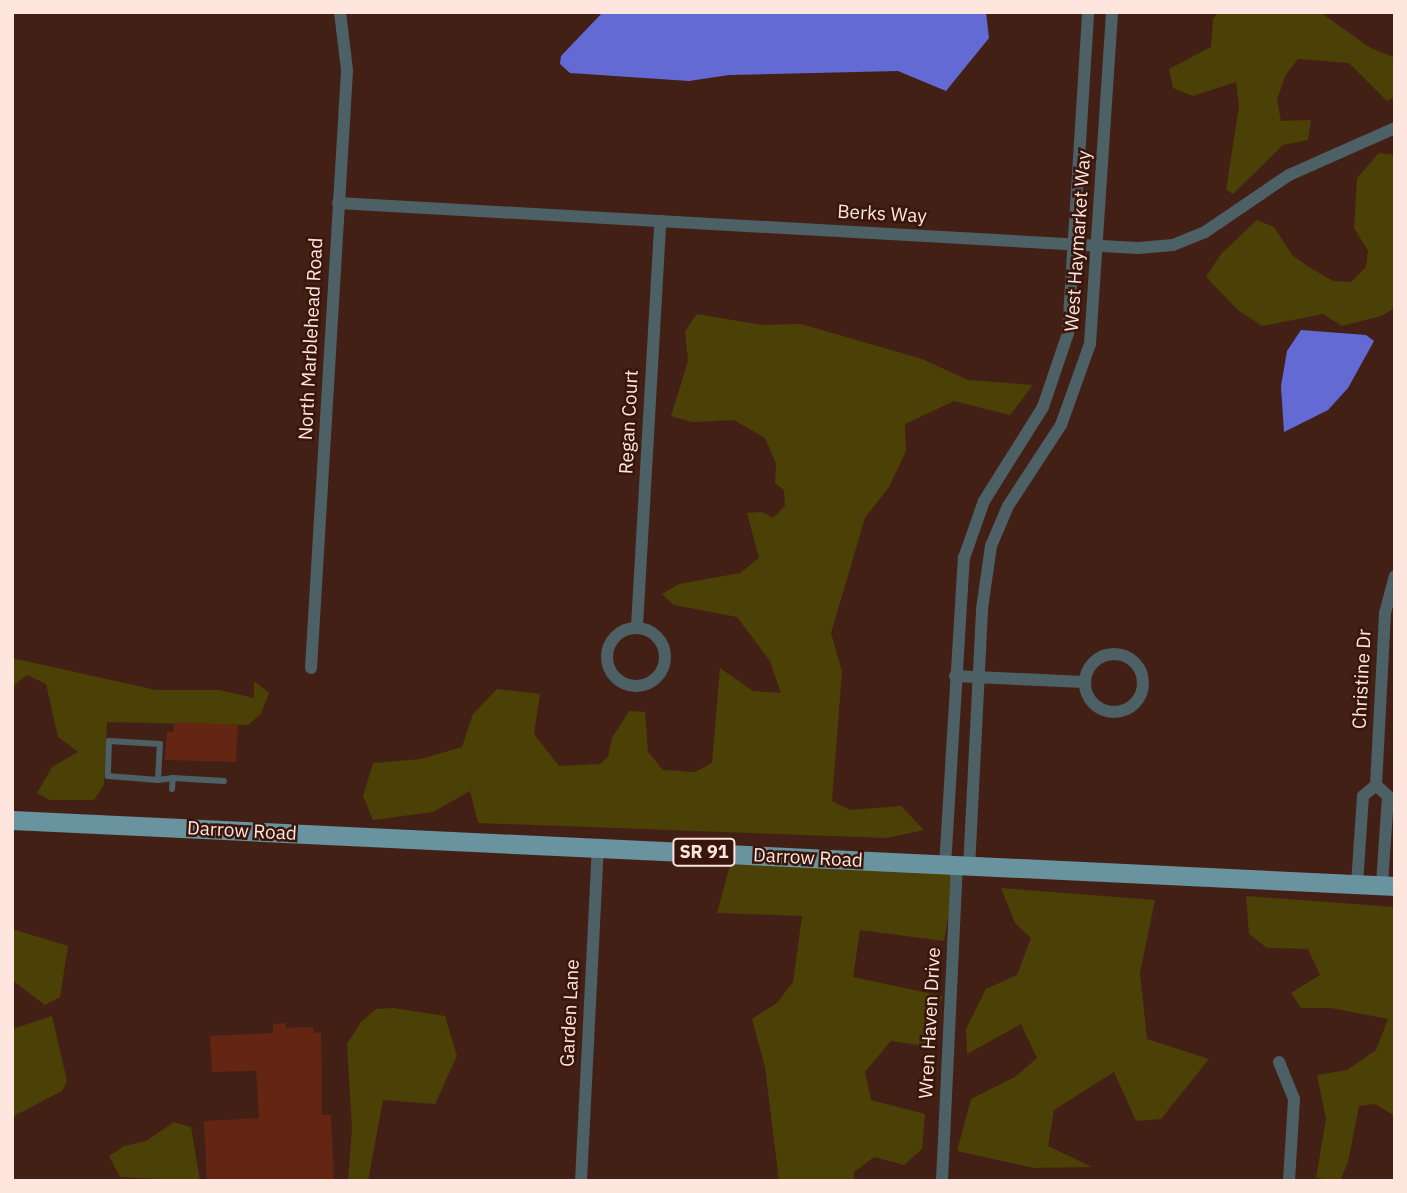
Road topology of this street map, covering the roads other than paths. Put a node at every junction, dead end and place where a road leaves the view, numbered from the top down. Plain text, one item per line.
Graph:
1 (340, 12) edge
2 (1088, 12) edge
3 (1112, 12) edge
4 (1395, 128) edge
5 (338, 203) junction
6 (660, 221) junction
7 (1074, 244) junction
8 (1099, 245) junction
9 (1395, 576) edge
10 (637, 626) junction
11 (311, 667) dead end
12 (956, 676) junction
13 (978, 676) junction
14 (1084, 682) junction
15 (173, 778) junction
16 (158, 780) junction
17 (224, 781) dead end
18 (1376, 785) junction
19 (172, 789) dead end
20 (12, 820) edge
21 (598, 847) junction
22 (957, 867) junction
23 (1357, 884) junction
24 (1388, 886) edge
25 (1279, 1062) dead end
26 (582, 1181) edge
27 (942, 1181) edge
28 (1289, 1181) edge

1 - 5 street, North Marblehead Road
2 - 7 street, West Haymarket Way
3 - 8 street, West Haymarket Way
4 - 8 street, Berks Way
5 - 6 street, Berks Way
5 - 11 street, North Marblehead Road
6 - 7 street, Berks Way
6 - 10 street, Regan Court
7 - 8 street, Berks Way
7 - 12 street, West Haymarket Way
8 - 13 street, West Haymarket Way
9 - 18 street, Christine Dr
10 - 10 street
12 - 13 street
12 - 22 street, West Haymarket Way
13 - 14 street
13 - 22 street, West Haymarket Way
14 - 14 street
15 - 16 lane
15 - 17 lane
15 - 19 lane
16 - 16 lane
18 - 23 street, Christine Dr
18 - 24 street, Christine Dr
20 - 21 main road, Darrow Road / SR 91
21 - 22 main road, Darrow Road / SR 91
21 - 26 street, Garden Lane
22 - 23 main road, Darrow Road / SR 91
22 - 27 street, Wren Haven Drive
23 - 24 main road, Darrow Road / SR 91
25 - 28 street

